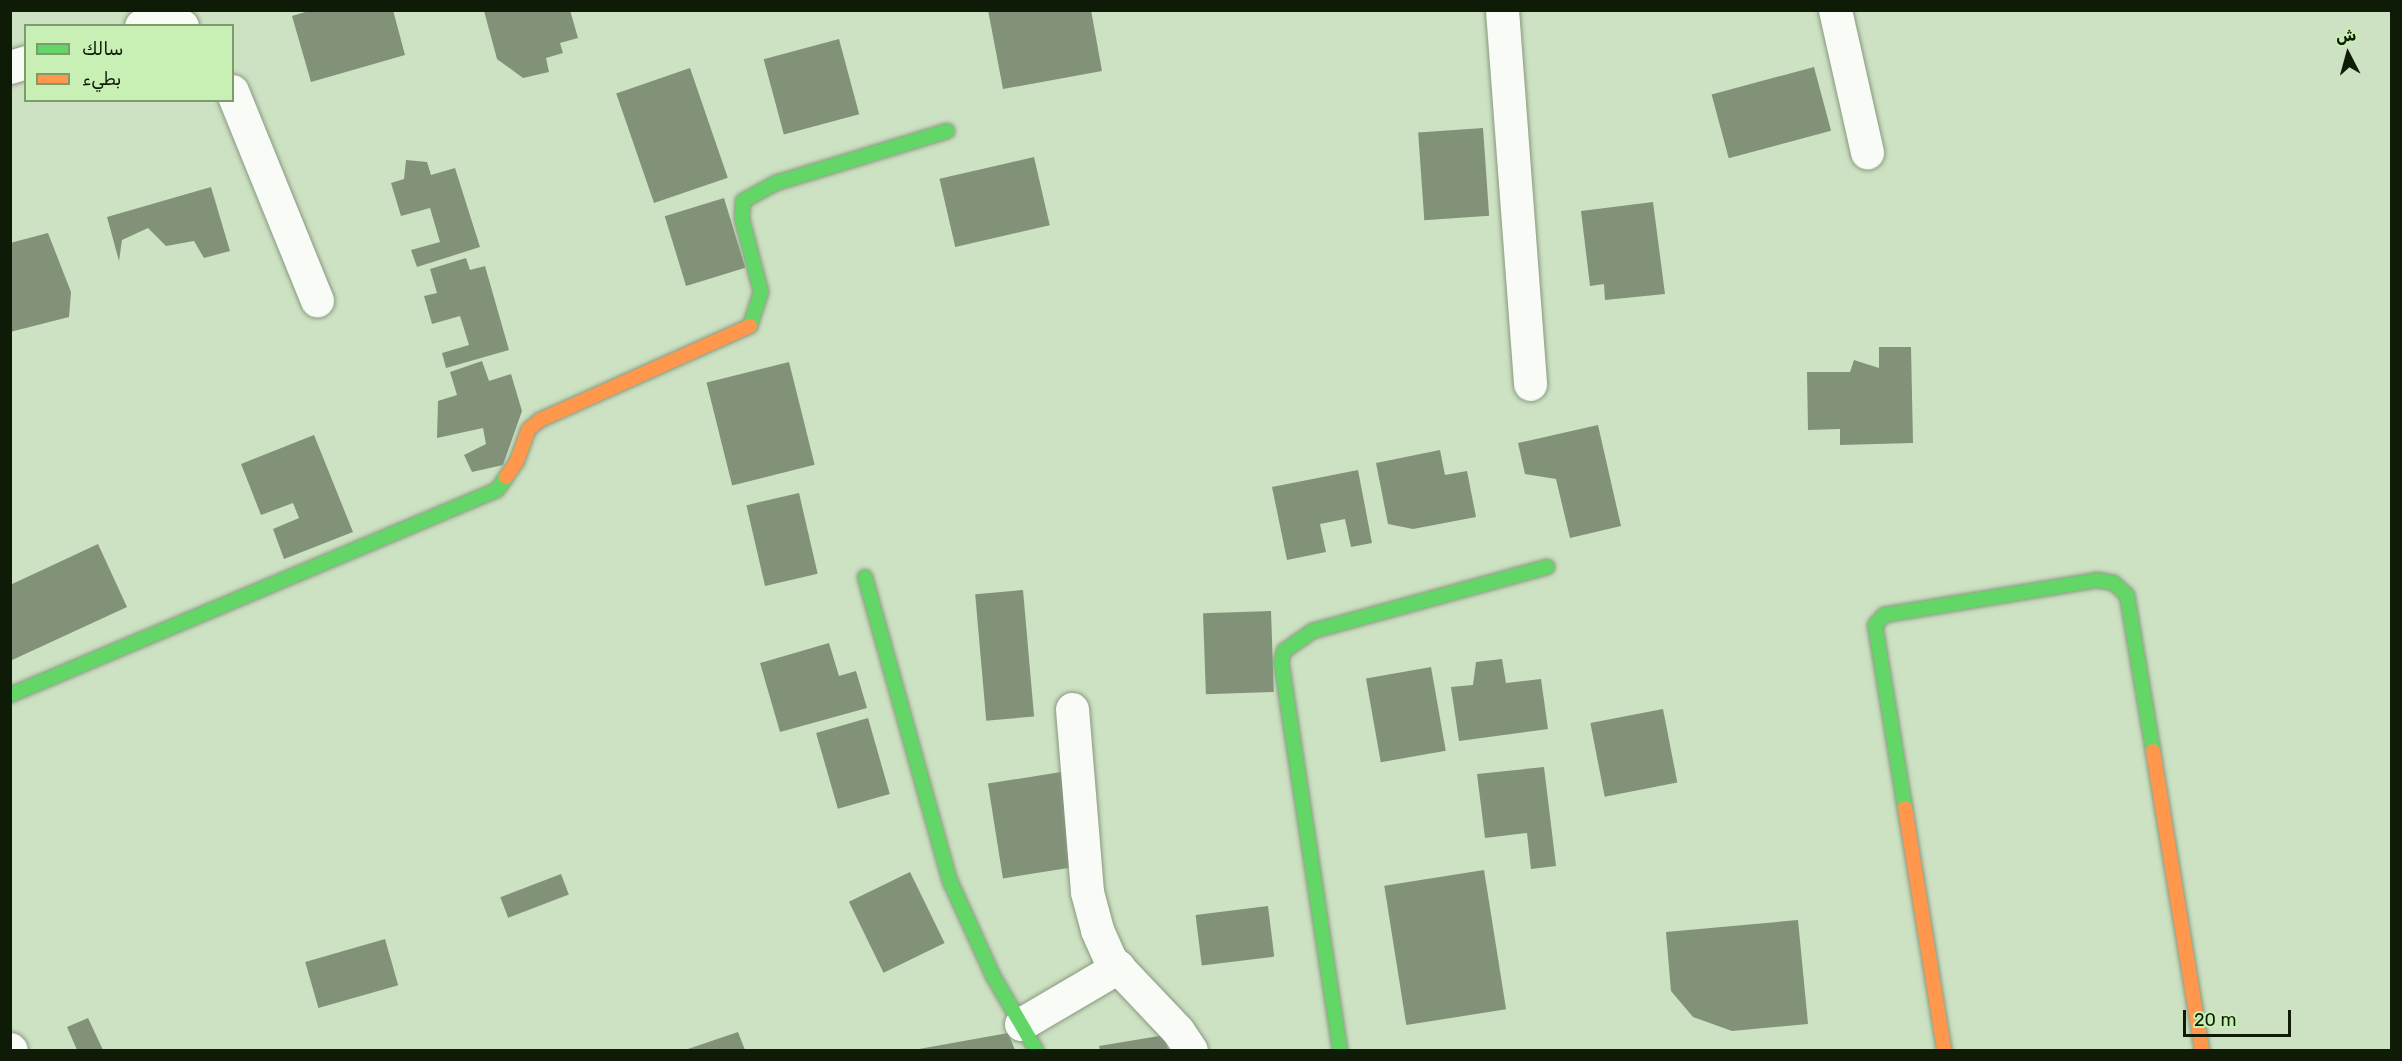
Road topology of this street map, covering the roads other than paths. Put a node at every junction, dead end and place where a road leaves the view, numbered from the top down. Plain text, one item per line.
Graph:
1 (1502, 10) edge
2 (1835, 10) edge
3 (234, 96) edge
4 (947, 131) dead end
5 (1867, 152) dead end
6 (317, 300) dead end
7 (1530, 384) dead end
8 (1547, 567) dead end
9 (865, 577) dead end
10 (10, 694) edge
11 (1072, 709) dead end
12 (1118, 968) junction
13 (1028, 1037) edge
14 (1191, 1050) edge
15 (1340, 1050) edge
16 (1944, 1050) edge
17 (2202, 1050) edge

1 - 7 street
2 - 5 street
3 - 6 street
4 - 10 street
8 - 15 street
9 - 13 street
11 - 12 street
12 - 13 street
12 - 14 street
16 - 17 street

